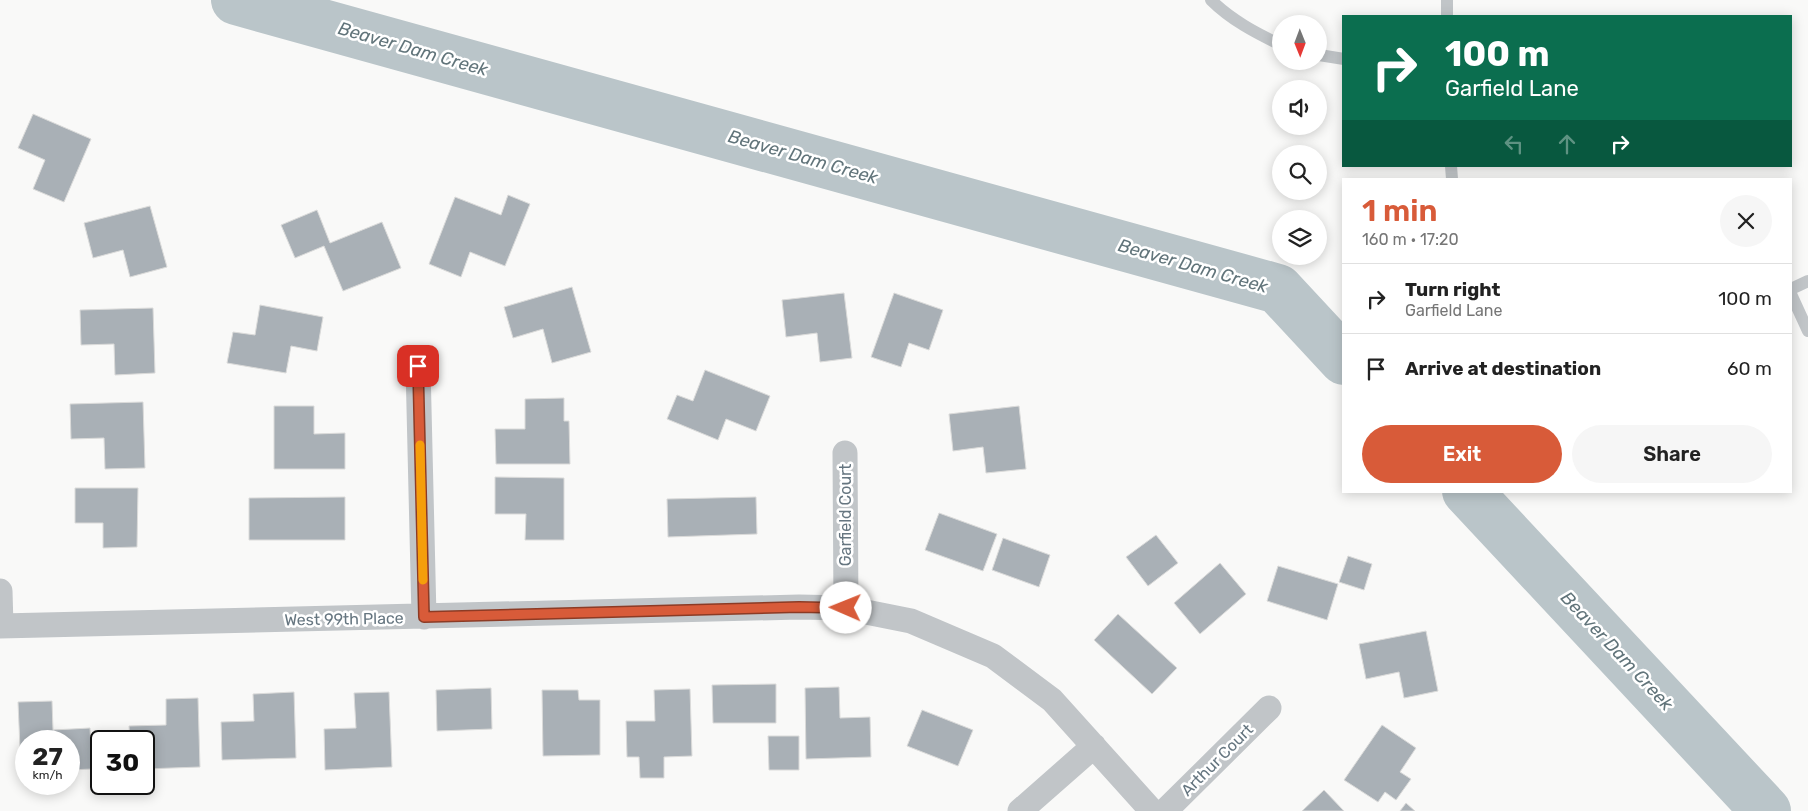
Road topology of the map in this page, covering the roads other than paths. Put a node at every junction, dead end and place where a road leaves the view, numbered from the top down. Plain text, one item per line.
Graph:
1 (1211, 0) edge
2 (1447, 0) edge
3 (1448, 15) edge
4 (1272, 41) edge
5 (1328, 56) edge
6 (1342, 59) edge
7 (1808, 281) edge
8 (1792, 288) edge
9 (1792, 296) edge
10 (1808, 331) edge
11 (418, 366) dead end
12 (845, 453) dead end
13 (0, 591) edge
14 (846, 608) junction
15 (424, 617) junction
16 (0, 626) edge
17 (1269, 708) dead end
18 (1094, 746) junction
19 (1020, 811) edge
20 (1152, 811) edge
21 (1165, 811) edge

1 - 4 lane
2 - 3 lane
5 - 6 lane
7 - 8 lane
9 - 10 lane
11 - 15 street
12 - 14 street, Garfield Court
13 - 16 street
14 - 15 street, West 99th Place
14 - 18 street, West 99th Place
15 - 16 street, West 99th Place
17 - 21 street, Arthur Court
18 - 19 street
18 - 20 street, West 99th Place

